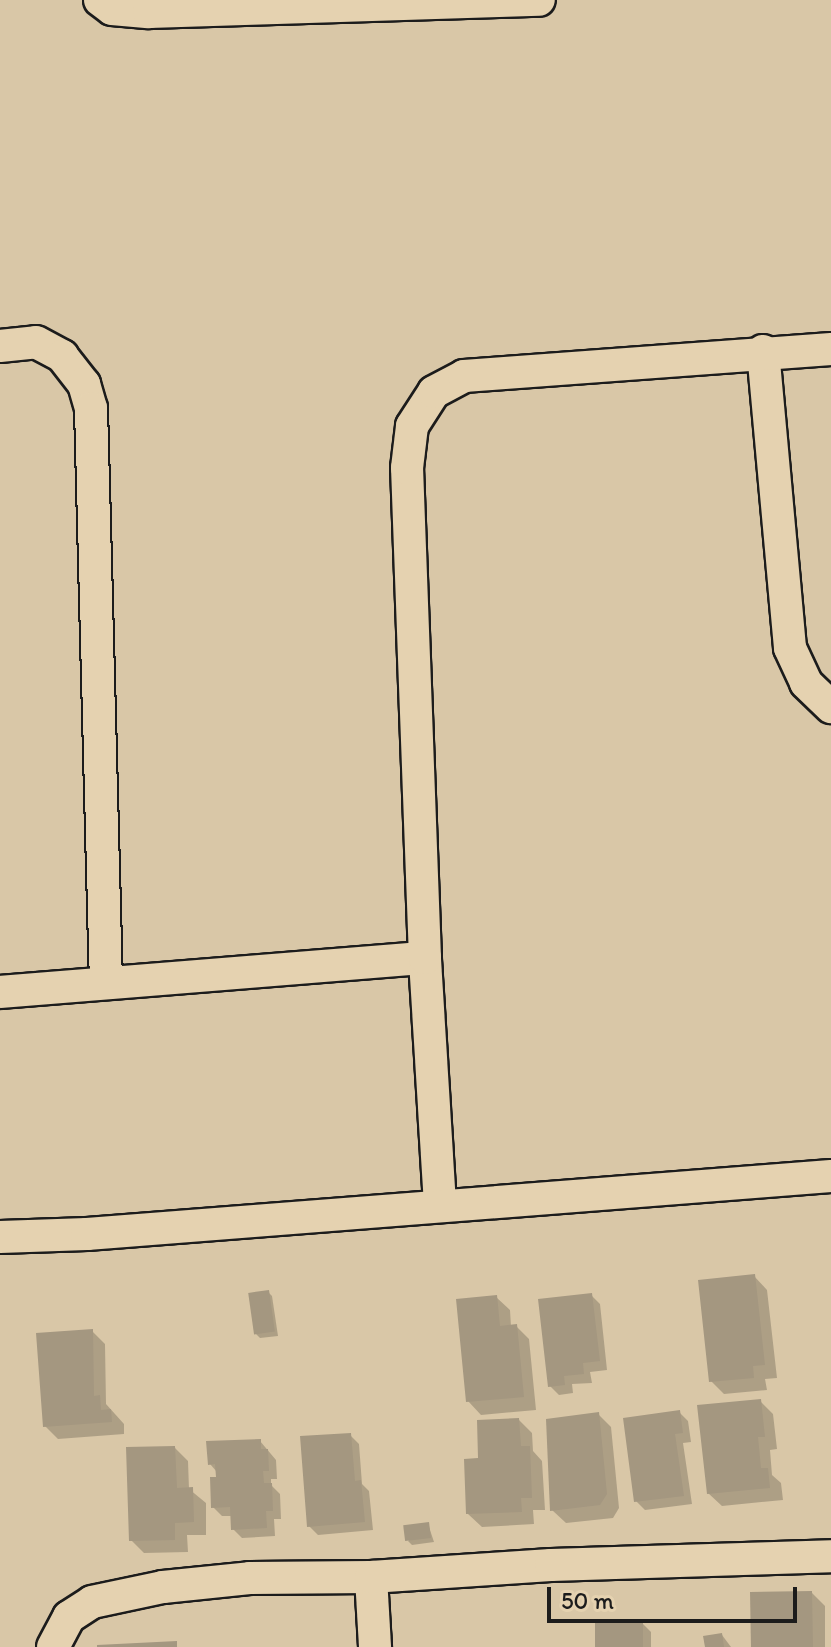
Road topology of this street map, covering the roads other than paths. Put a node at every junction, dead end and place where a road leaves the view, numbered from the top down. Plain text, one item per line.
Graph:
1 (100, 0) edge
2 (539, 0) edge
3 (440, 1) edge
4 (0, 346) edge
5 (831, 349) edge
6 (763, 351) junction
7 (831, 707) edge
8 (425, 958) junction
9 (106, 983) junction
10 (0, 992) edge
11 (831, 1176) edge
12 (440, 1205) junction
13 (0, 1237) edge
14 (831, 1556) edge
15 (371, 1577) junction
16 (53, 1647) edge
17 (375, 1647) edge

1 - 3 street
2 - 3 street
4 - 9 street
5 - 6 street
6 - 7 street
6 - 8 street
8 - 9 street
8 - 12 street
9 - 10 street
11 - 12 street
12 - 13 street
14 - 15 street
15 - 16 street
15 - 17 street

